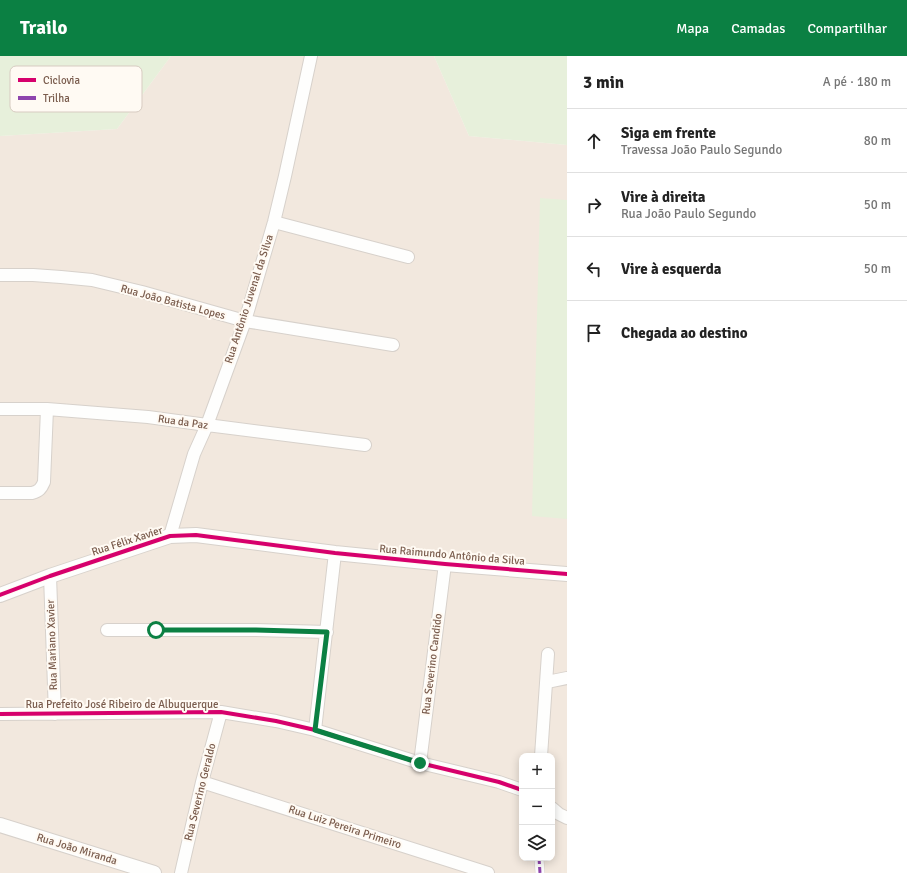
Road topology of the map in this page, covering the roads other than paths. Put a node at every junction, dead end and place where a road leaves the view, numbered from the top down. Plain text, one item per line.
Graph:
1 (311, 56) edge
2 (274, 222) junction
3 (408, 257) dead end
4 (0, 275) edge
5 (245, 321) junction
6 (392, 345) dead end
7 (47, 409) junction
8 (0, 410) edge
9 (207, 425) junction
10 (365, 445) dead end
11 (0, 493) edge
12 (170, 536) junction
13 (336, 553) junction
14 (445, 564) junction
15 (567, 574) edge
16 (50, 576) junction
17 (0, 595) edge
18 (107, 630) dead end
19 (327, 632) junction
20 (548, 654) dead end
21 (567, 678) edge
22 (547, 682) junction
23 (221, 712) junction
24 (0, 714) edge
25 (55, 714) junction
26 (315, 730) junction
27 (541, 753) edge
28 (420, 763) junction
29 (202, 782) junction
30 (519, 789) edge
31 (555, 810) edge
32 (567, 818) edge
33 (0, 825) edge
34 (539, 861) edge
35 (154, 873) edge
36 (181, 873) edge
37 (488, 873) edge
38 (540, 873) edge

1 - 2 street, Rua Antônio Juvenal da Silva
2 - 3 street
2 - 5 street, Rua Antônio Juvenal da Silva
4 - 5 street, Rua João Batista Lopes
5 - 6 street, Rua João Batista Lopes
5 - 9 street, Rua Antônio Juvenal da Silva
7 - 8 street, Rua da Paz
7 - 9 street, Rua da Paz
7 - 11 street
9 - 10 street, Rua da Paz
9 - 12 street, Rua Antônio Juvenal da Silva
12 - 13 street, Rua Félix Xavier
12 - 16 street, Rua Félix Xavier
13 - 14 street, Rua Raimundo Antônio da Silva
13 - 19 street
14 - 15 street, Rua Raimundo Antônio da Silva
14 - 28 street, Rua Severino Candido
16 - 17 street, Rua Félix Xavier
16 - 25 street, Rua Mariano Xavier
18 - 19 street
19 - 26 street
20 - 22 street
21 - 22 street
22 - 27 street
23 - 25 street, Rua Prefeito José Ribeiro de Albuquerque
23 - 26 street, Rua Prefeito José Ribeiro de Albuquerque
23 - 29 street, Rua Severino Geraldo
24 - 25 street, Rua Prefeito José Ribeiro de Albuquerque
26 - 28 street, Rua Prefeito José Ribeiro de Albuquerque
28 - 30 street, Rua Prefeito José Ribeiro de Albuquerque
29 - 36 street, Rua Severino Geraldo
29 - 37 street, Rua Luiz Pereira Primeiro
31 - 32 street
33 - 35 street, Rua João Miranda
34 - 38 street

